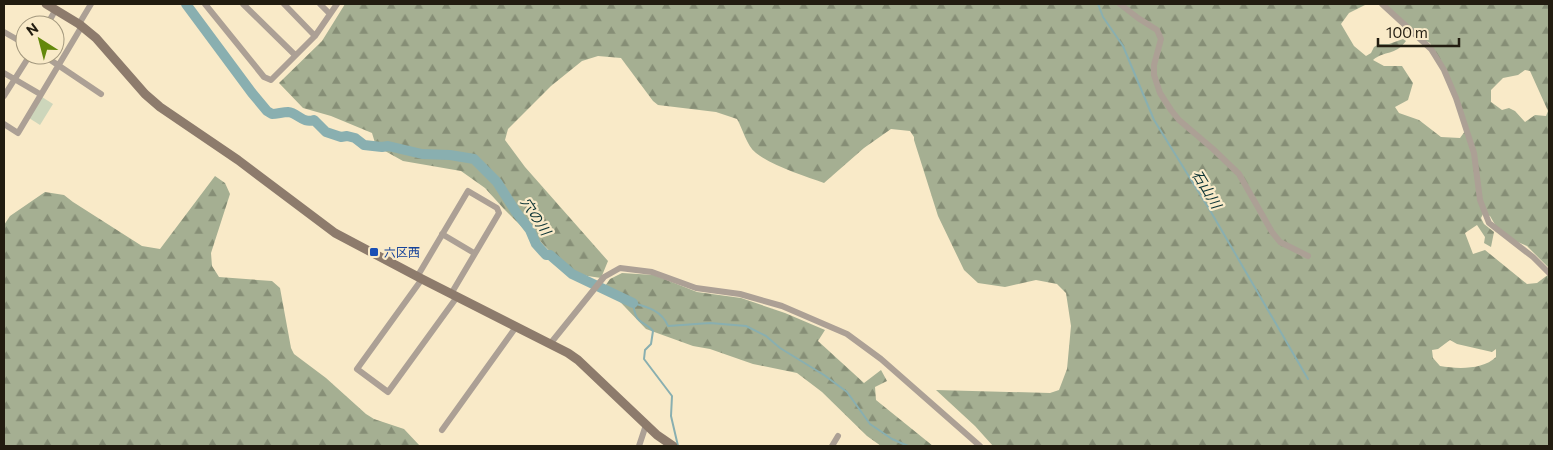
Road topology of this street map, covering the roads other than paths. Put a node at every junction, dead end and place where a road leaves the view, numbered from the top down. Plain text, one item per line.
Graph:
1 (46, 4) edge
2 (91, 4) edge
3 (205, 4) edge
4 (243, 4) edge
5 (284, 4) edge
6 (320, 4) edge
7 (337, 4) edge
8 (1120, 4) edge
9 (1382, 4) edge
10 (56, 9) junction
11 (330, 14) junction
12 (53, 15) edge
13 (81, 25) junction
14 (4, 32) edge
15 (315, 36) junction
16 (15, 38) edge
17 (65, 54) edge
18 (295, 55) junction
19 (23, 65) edge
20 (59, 65) joint
21 (4, 73) edge
22 (14, 79) junction
23 (40, 94) junction
24 (101, 94) dead end
25 (4, 96) edge
26 (4, 124) edge
27 (442, 234) junction
28 (474, 253) junction
29 (1308, 256) dead end
30 (1549, 273) edge
31 (420, 278) junction
32 (454, 296) junction
33 (516, 327) junction
34 (550, 344) junction
35 (646, 425) junction
36 (442, 430) dead end
37 (838, 436) dead end
38 (639, 446) edge
39 (673, 446) edge
40 (832, 446) edge
41 (980, 446) edge

1 - 10 street
2 - 13 street
3 - 18 street
4 - 18 street
5 - 15 street
6 - 11 street
7 - 11 street
8 - 29 street
9 - 30 street
10 - 12 street
10 - 13 street
11 - 15 street
13 - 17 street
13 - 31 street
14 - 16 street
15 - 18 street
19 - 22 street
20 - 23 street
20 - 24 street
21 - 22 street
22 - 23 street
22 - 25 street
23 - 26 street
27 - 28 street
27 - 28 street
27 - 31 street
28 - 32 street
31 - 32 street
31 - 32 street
32 - 33 street
33 - 34 street
33 - 36 street
34 - 35 street
34 - 41 street
35 - 38 street
35 - 39 street
37 - 40 street

